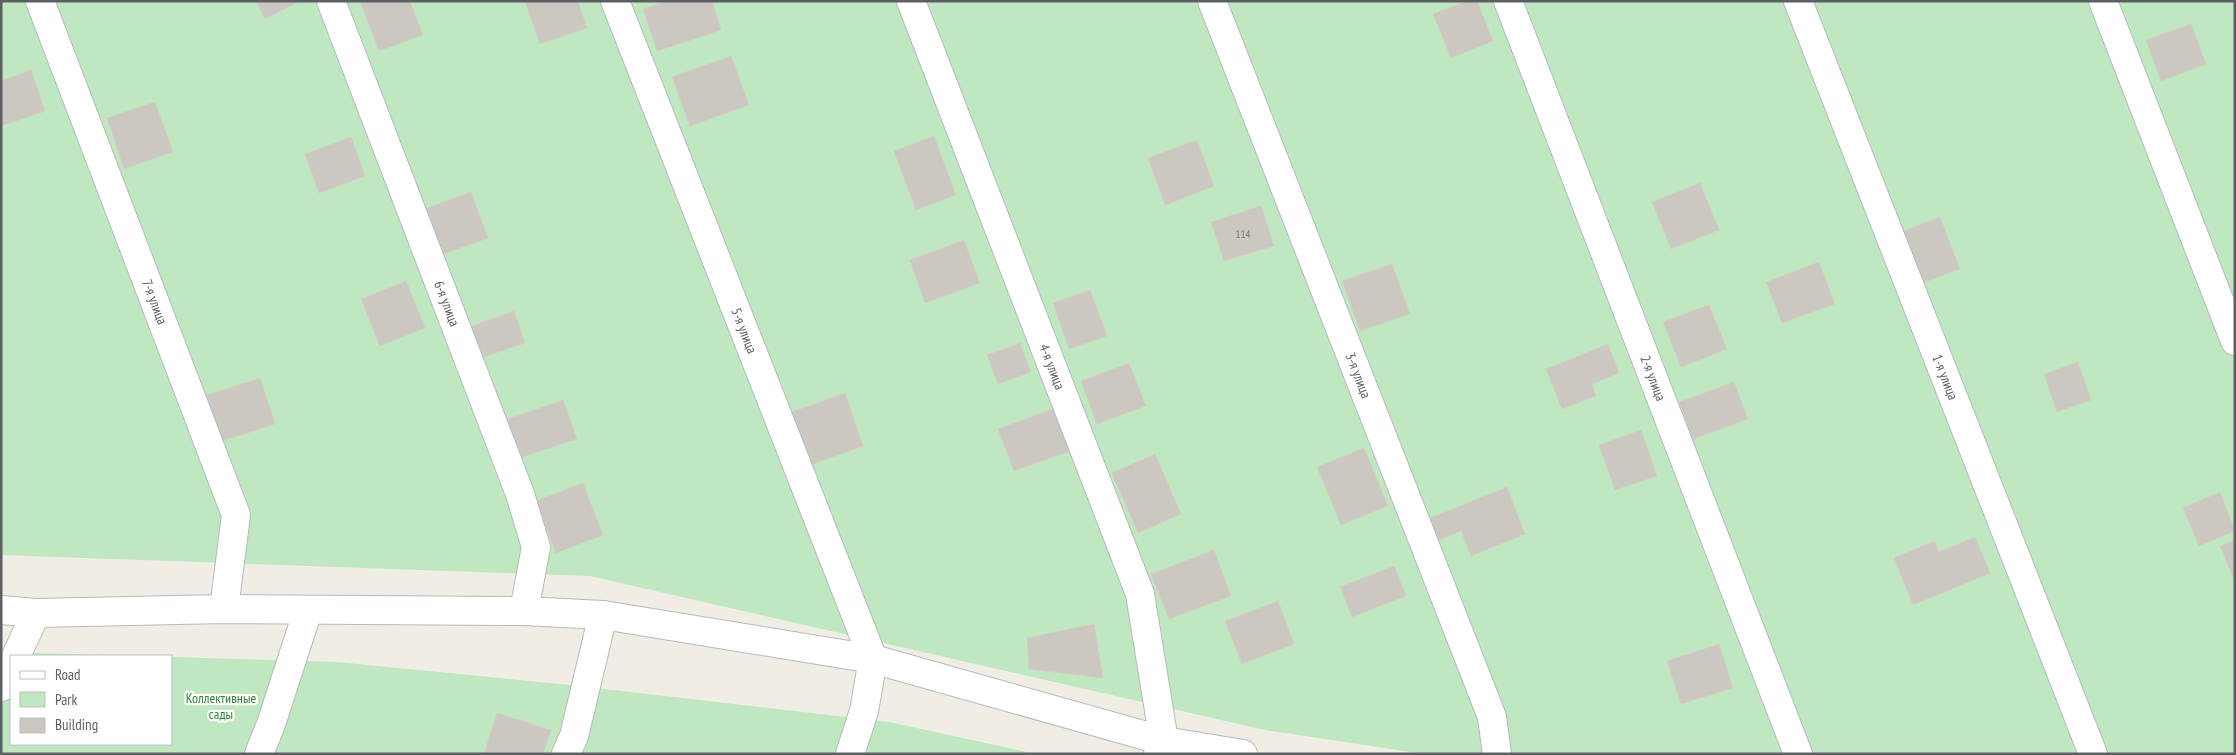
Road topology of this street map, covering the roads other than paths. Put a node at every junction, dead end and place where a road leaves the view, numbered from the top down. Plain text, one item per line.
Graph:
1 (40, 1) edge
2 (331, 1) edge
3 (615, 1) edge
4 (911, 1) edge
5 (1212, 1) edge
6 (1508, 1) edge
7 (1798, 1) edge
8 (2102, 1) edge
9 (2235, 341) edge
10 (224, 609) junction
11 (1, 610) edge
12 (308, 610) junction
13 (524, 611) junction
14 (36, 613) junction
15 (603, 615) junction
16 (16, 655) edge
17 (873, 659) junction
18 (10, 668) edge
19 (1, 687) edge
20 (1161, 747) edge
21 (258, 754) edge
22 (566, 754) edge
23 (850, 754) edge
24 (1243, 754) edge
25 (1497, 754) edge
26 (1798, 754) edge
27 (2093, 754) edge

1 - 10 street, 7-я улица
2 - 13 street, 6-я улица
3 - 17 street, 5-я улица
4 - 20 street, 4-я улица
5 - 25 street, 3-я улица
6 - 26 street, 2-я улица
7 - 27 street, 1-я улица
8 - 9 street
10 - 12 street
10 - 14 street
11 - 14 street
12 - 13 street
12 - 21 street
13 - 15 street
14 - 16 street
15 - 17 street
15 - 22 street
17 - 20 street
17 - 23 street
18 - 19 street
20 - 24 street

